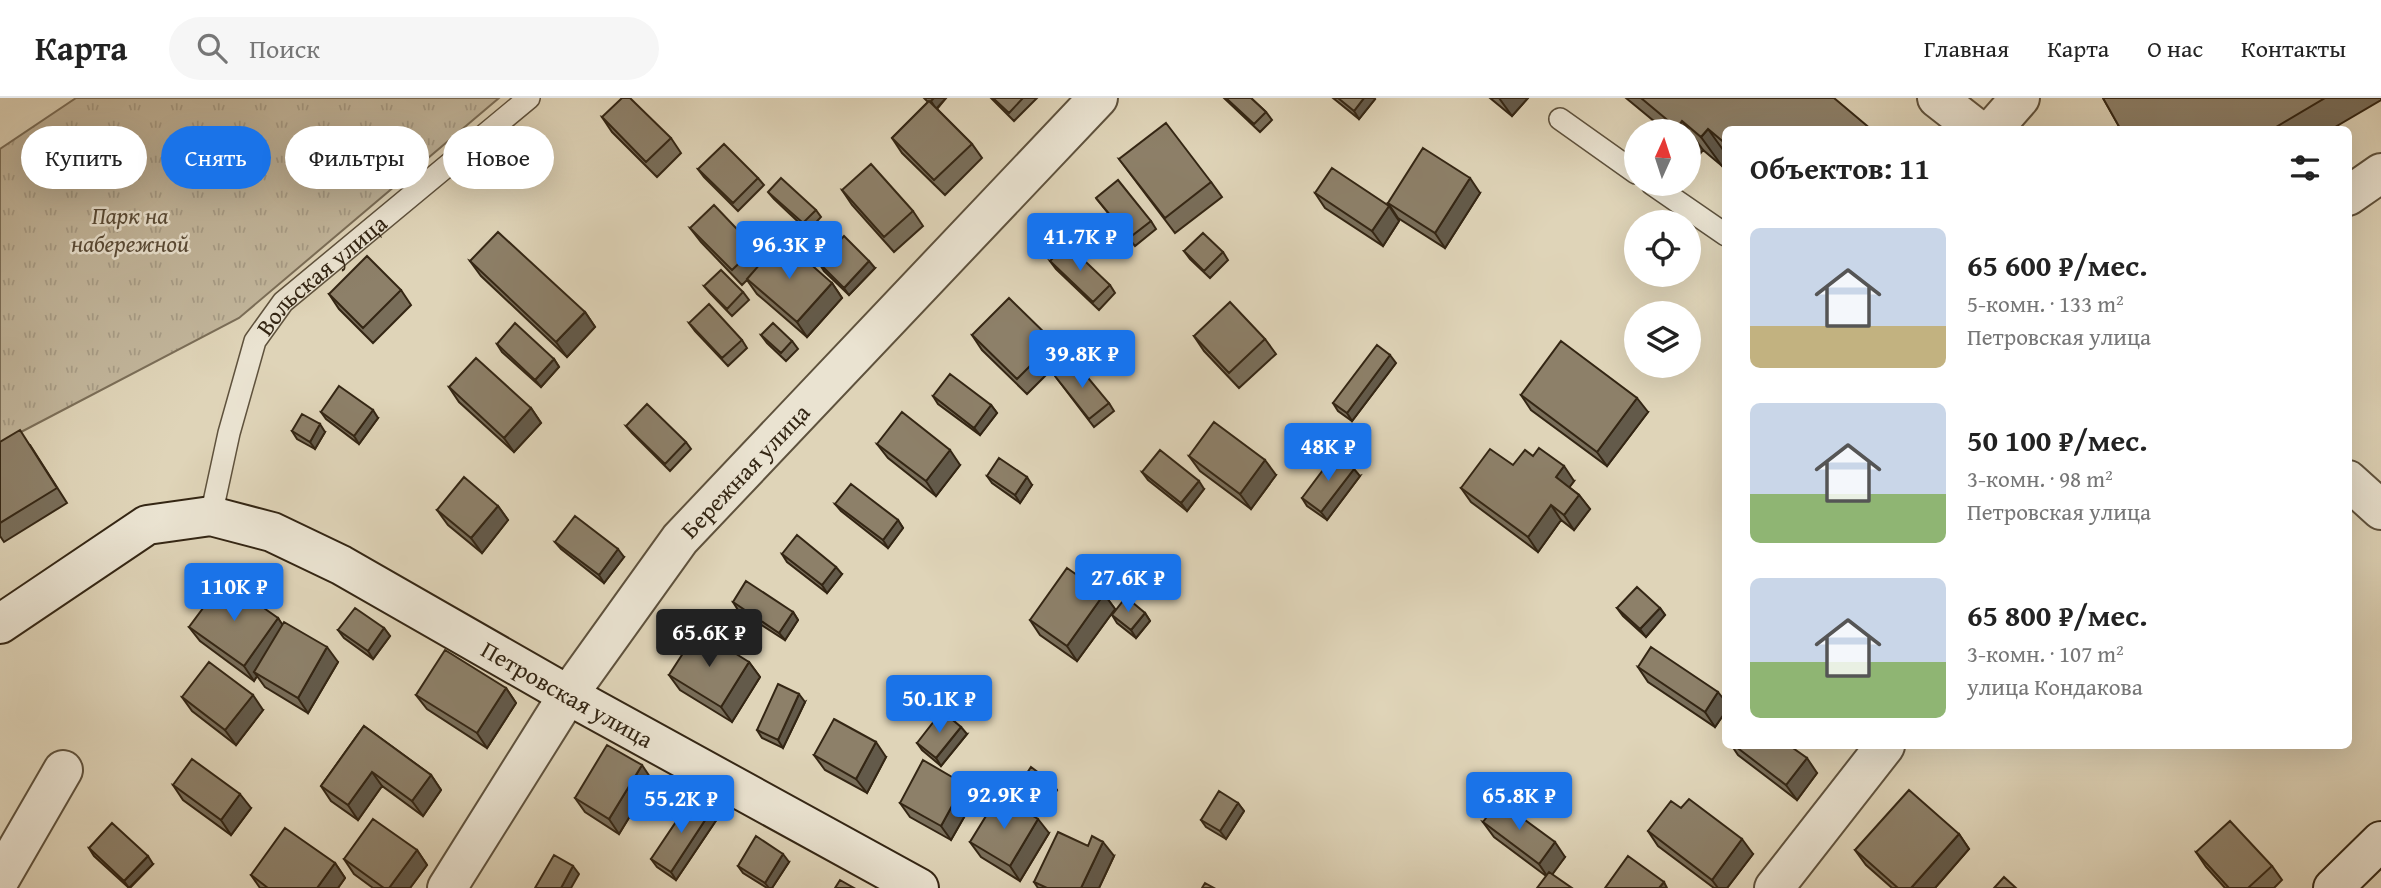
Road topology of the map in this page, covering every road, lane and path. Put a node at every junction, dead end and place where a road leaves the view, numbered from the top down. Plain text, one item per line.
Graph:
1 (529, 98) edge
2 (1098, 98) edge
3 (1937, 98) edge
4 (2020, 98) edge
5 (1560, 119) dead end
6 (1973, 126) edge
7 (1996, 126) edge
8 (1624, 164) edge
9 (2381, 173) edge
10 (2352, 194) edge
11 (1669, 196) edge
12 (1722, 232) edge
13 (2352, 484) edge
14 (2381, 510) edge
15 (211, 516) junction
16 (0, 624) edge
17 (568, 695) junction
18 (1883, 749) edge
19 (63, 769) dead end
20 (2381, 841) edge
21 (0, 879) edge
22 (447, 888) edge
23 (919, 888) edge
24 (1774, 888) edge
25 (2333, 888) edge

1 - 15 lane, Вольская улица
2 - 17 street, Бережная улица
3 - 6 street
4 - 7 street
5 - 8 lane
9 - 10 street
11 - 12 lane
13 - 14 street
15 - 16 street
15 - 17 street, Петровская улица
17 - 22 street, Бережная улица
17 - 23 street, Петровская улица
18 - 24 street
19 - 21 street
20 - 25 street

